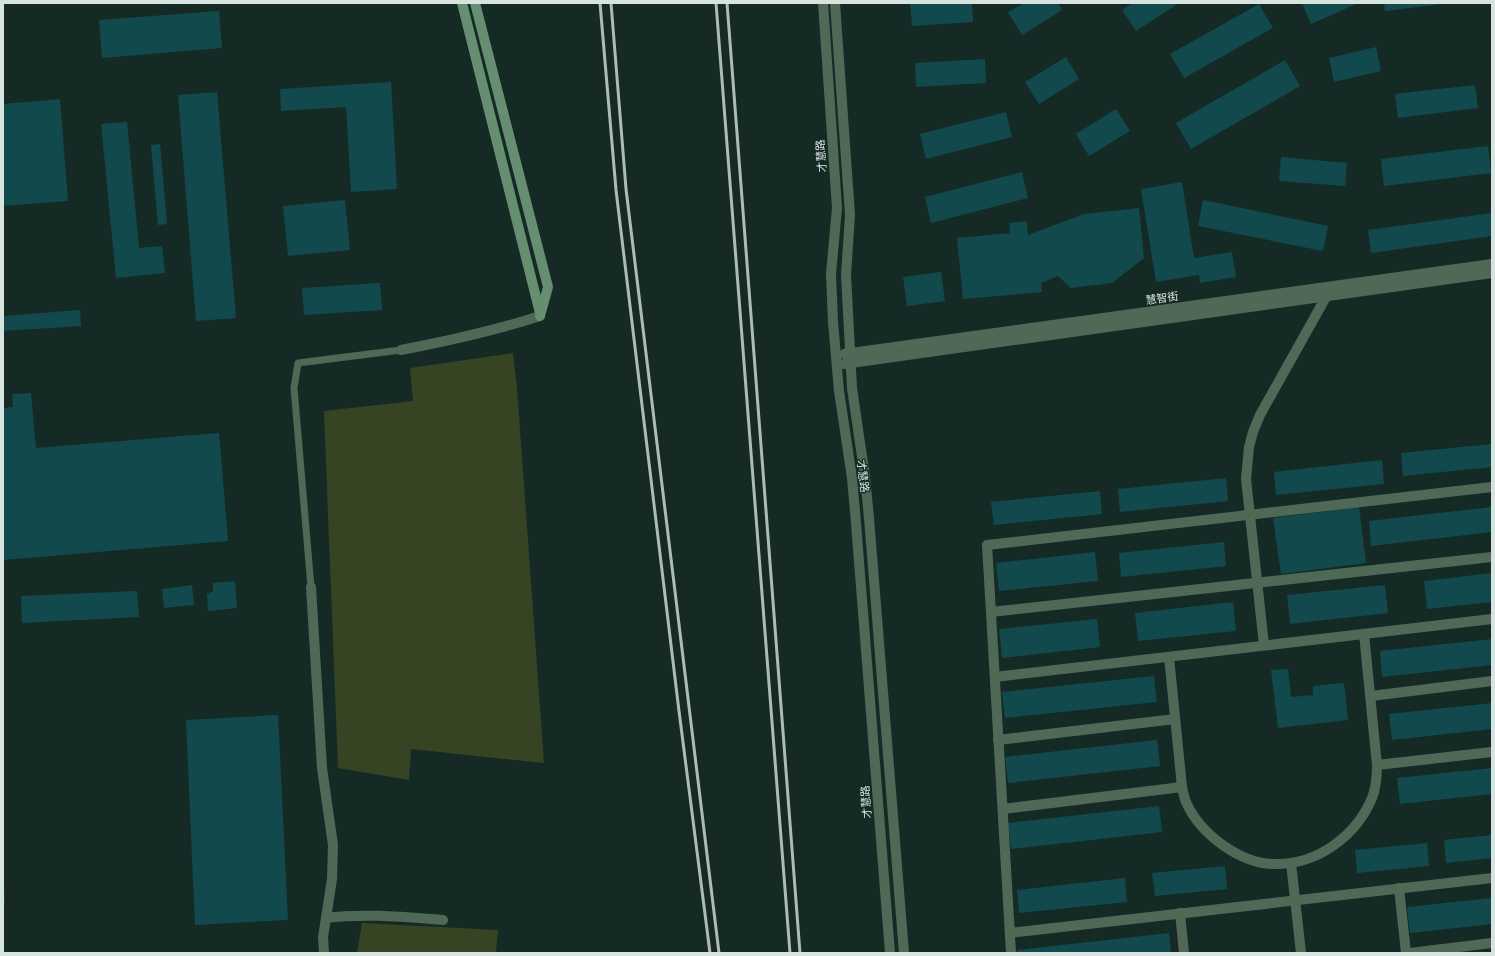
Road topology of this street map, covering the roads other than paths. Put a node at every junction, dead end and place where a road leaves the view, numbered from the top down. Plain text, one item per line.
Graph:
1 (462, 3) edge
2 (475, 3) edge
3 (823, 3) edge
4 (835, 3) edge
5 (1492, 264) edge
6 (1492, 272) edge
7 (1326, 297) junction
8 (540, 316) junction
9 (401, 350) joint
10 (850, 358) junction
11 (836, 360) junction
12 (1492, 487) edge
13 (1250, 515) junction
14 (1492, 557) edge
15 (1257, 583) junction
16 (311, 586) joint
17 (991, 612) junction
18 (1492, 619) edge
19 (1364, 634) junction
20 (1264, 646) junction
21 (1168, 657) junction
22 (995, 677) junction
23 (1492, 681) edge
24 (1371, 696) junction
25 (1175, 720) junction
26 (998, 740) junction
27 (1492, 752) edge
28 (1378, 766) junction
29 (1182, 787) junction
30 (1003, 809) junction
31 (1291, 863) junction
32 (1492, 878) edge
33 (1399, 888) junction
34 (1295, 900) junction
35 (1180, 913) junction
36 (326, 918) junction
37 (443, 920) dead end
38 (1010, 933) junction
39 (1492, 943) edge
40 (324, 953) edge
41 (890, 953) edge
42 (904, 953) edge
43 (1011, 953) edge
44 (1184, 953) edge
45 (1301, 953) edge
46 (1406, 953) edge
47 (1410, 953) edge

1 - 8 main road
2 - 8 main road
3 - 11 street, 才慧路
4 - 10 street, 才慧路
5 - 10 street, 慧智街
6 - 7 street, 慧智街
7 - 10 street, 慧智街
7 - 13 street
8 - 9 street
9 - 16 lane
10 - 11 street, 慧智街
10 - 42 street, 才慧路
11 - 41 street, 才慧路
12 - 13 street
13 - 15 street
13 - 17 street
14 - 15 street
15 - 17 street
15 - 20 street
16 - 36 street
17 - 22 street
18 - 19 street
19 - 20 street
19 - 24 street
20 - 21 street
21 - 22 street
21 - 25 street
22 - 26 street
23 - 24 street
24 - 28 street
25 - 26 street
25 - 29 street
26 - 30 street
27 - 28 street
28 - 31 street
29 - 30 street
29 - 31 street
30 - 38 street
31 - 34 street
32 - 33 street
33 - 34 street
33 - 46 street
34 - 35 street
34 - 45 street
35 - 38 street
35 - 44 street
36 - 37 street
36 - 40 street
38 - 43 street
39 - 47 street

